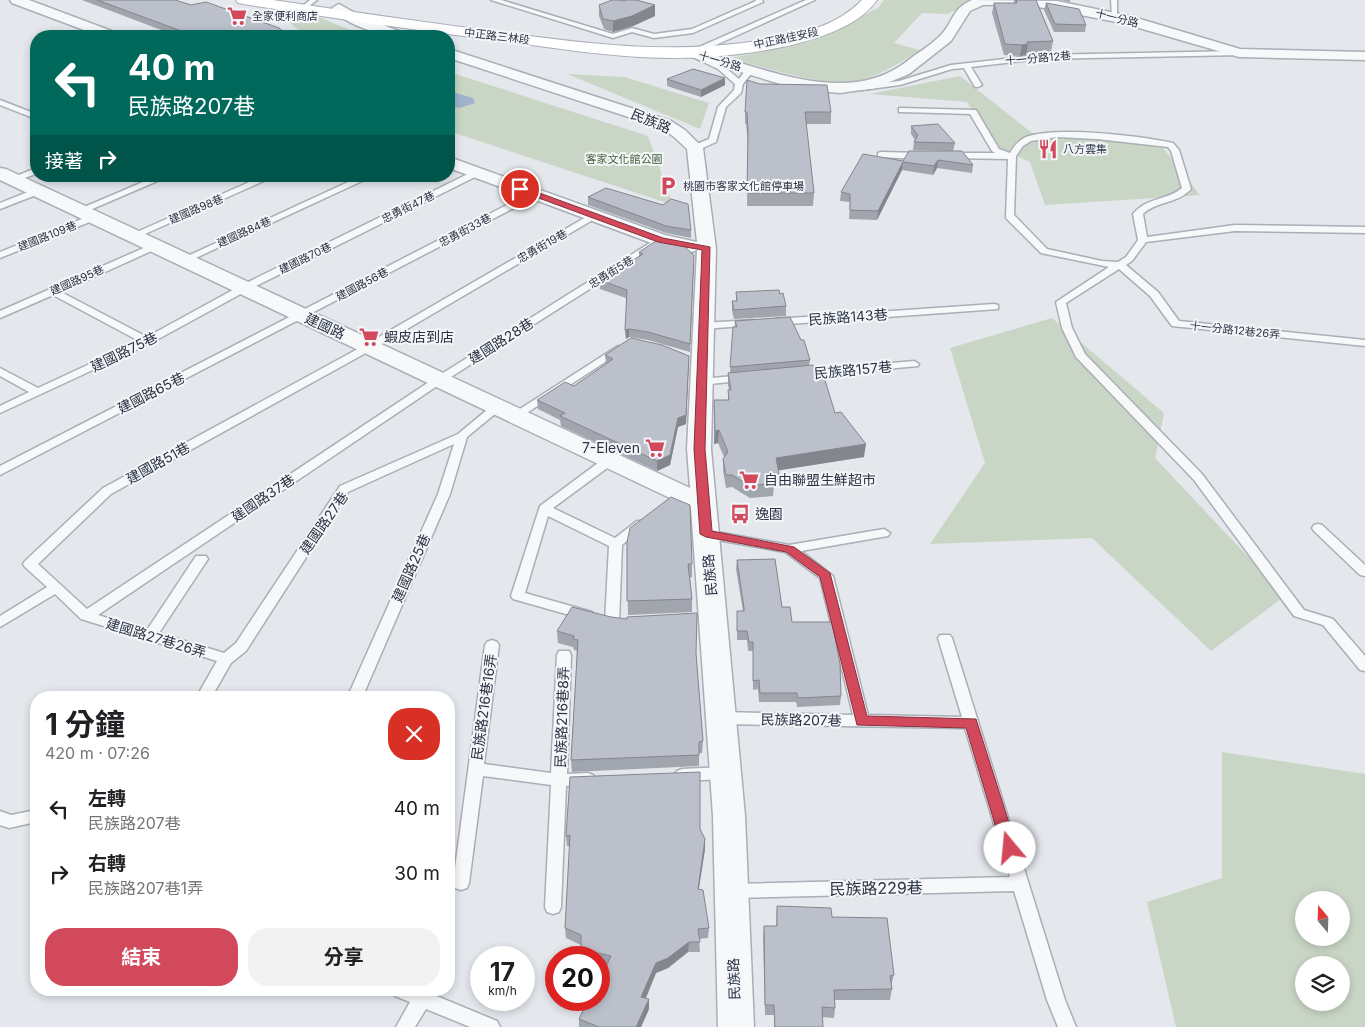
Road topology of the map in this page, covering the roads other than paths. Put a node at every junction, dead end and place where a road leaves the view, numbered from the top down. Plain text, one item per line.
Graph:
1 (17, 0) edge
2 (243, 0) edge
3 (494, 0) edge
4 (758, 0) edge
5 (812, 0) edge
6 (854, 0) edge
7 (870, 0) edge
8 (1114, 0) edge
9 (304, 3) edge
10 (740, 11) junction
11 (345, 12) junction
12 (749, 14) dead end
13 (758, 16) dead end
14 (1115, 16) junction
15 (769, 19) junction
16 (96, 30) edge
17 (386, 30) edge
18 (1054, 46) edge
19 (699, 50) junction
20 (1239, 53) junction
21 (455, 55) edge
22 (1058, 55) junction
23 (1365, 56) edge
24 (966, 65) junction
25 (750, 70) junction
26 (739, 84) junction
27 (978, 85) dead end
28 (840, 88) junction
29 (0, 102) edge
30 (902, 110) dead end
31 (30, 115) edge
32 (694, 148) junction
33 (881, 155) edge
34 (1012, 156) junction
35 (455, 164) edge
36 (478, 172) junction
37 (6, 176) edge
38 (30, 180) edge
39 (36, 182) edge
40 (39, 182) edge
41 (153, 182) edge
42 (257, 182) edge
43 (356, 182) edge
44 (534, 194) junction
45 (0, 206) edge
46 (87, 214) junction
47 (593, 216) junction
48 (366, 228) joint
49 (1365, 230) edge
50 (133, 236) junction
51 (661, 240) junction
52 (1142, 240) junction
53 (155, 246) junction
54 (707, 249) junction
55 (422, 253) joint
56 (0, 255) edge
57 (184, 260) junction
58 (1120, 265) junction
59 (244, 288) junction
60 (52, 291) junction
61 (562, 303) joint
62 (994, 307) dead end
63 (0, 314) edge
64 (302, 316) junction
65 (703, 326) junction
66 (147, 341) junction
67 (629, 342) edge
68 (1365, 343) edge
69 (369, 347) junction
70 (914, 364) dead end
71 (698, 369) junction
72 (0, 371) edge
73 (788, 375) edge
74 (760, 377) edge
75 (440, 380) junction
76 (38, 393) junction
77 (0, 410) edge
78 (506, 412) junction
79 (462, 436) junction
80 (610, 460) junction
81 (0, 471) edge
82 (704, 504) junction
83 (544, 509) junction
84 (651, 516) edge
85 (1318, 528) dead end
86 (884, 533) dead end
87 (706, 534) junction
88 (616, 544) junction
89 (789, 549) junction
90 (201, 559) dead end
91 (1365, 572) edge
92 (55, 588) junction
93 (86, 616) junction
94 (630, 621) edge
95 (0, 622) edge
96 (612, 622) junction
97 (150, 636) junction
98 (945, 638) dead end
99 (492, 645) dead end
100 (564, 655) dead end
101 (226, 659) junction
102 (1365, 666) edge
103 (207, 691) edge
104 (357, 691) edge
105 (721, 718) junction
106 (862, 721) junction
107 (971, 723) junction
108 (476, 769) junction
109 (725, 773) junction
110 (666, 775) edge
111 (608, 778) edge
112 (559, 780) junction
113 (0, 817) edge
114 (30, 817) edge
115 (461, 883) dead end
116 (1021, 884) junction
117 (732, 892) junction
118 (553, 907) dead end
119 (417, 996) edge
120 (422, 998) junction
121 (405, 1027) edge
122 (491, 1027) edge
123 (736, 1027) edge
124 (1067, 1027) edge

1 - 16 street
2 - 9 main road, 中正路三林段
3 - 10 lane
4 - 10 lane
5 - 15 lane
6 - 19 main road, 中正路佳安段
7 - 19 main road, 中正路佳安段
8 - 14 lane
9 - 11 main road, 中正路三林段
10 - 12 lane
11 - 17 street
11 - 19 main road, 中正路三林段
13 - 15 lane
14 - 20 street, 十一分路
14 - 28 street, 十一分路
15 - 19 lane
18 - 22 lane
19 - 25 street, 十一分路
19 - 26 lane
20 - 22 lane, 十一分路12巷
20 - 23 street, 十一分路
21 - 32 street, 民族路
22 - 24 lane, 十一分路12巷
24 - 27 lane
24 - 28 lane, 十一分路12巷
25 - 26 lane
25 - 28 street, 十一分路
26 - 32 lane
29 - 31 lane
30 - 34 lane
32 - 54 street, 民族路
33 - 34 lane
34 - 52 lane
34 - 58 lane
35 - 36 street
36 - 44 street
36 - 48 lane, 忠勇街47巷
37 - 38 street, 建國路
39 - 45 lane
40 - 46 street, 建國路
41 - 46 lane, 建國路109巷
42 - 50 lane, 建國路98巷
43 - 57 lane, 建國路84巷
44 - 47 street
44 - 55 lane, 忠勇街33巷
46 - 50 street, 建國路
46 - 56 lane, 建國路109巷
47 - 51 street
47 - 69 lane, 忠勇街19巷
48 - 59 lane, 建國路70巷
49 - 52 lane
50 - 53 street, 建國路
51 - 54 street
51 - 61 lane, 忠勇街5巷
52 - 58 lane
53 - 57 street, 建國路
53 - 60 lane, 建國路95巷
54 - 65 street, 民族路
55 - 64 lane, 建國路56巷
57 - 59 street, 建國路
58 - 68 lane, 十一分路12巷26弄
58 - 102 lane
59 - 64 street, 建國路
59 - 66 lane, 建國路75巷
60 - 63 lane, 建國路95巷
60 - 66 lane
61 - 75 lane, 建國路28巷
62 - 65 lane, 民族路143巷
64 - 69 street, 建國路
64 - 81 lane, 建國路65巷
65 - 71 street, 民族路
66 - 76 lane, 建國路75巷
67 - 78 lane, 建國路27巷
69 - 75 street, 建國路
69 - 92 lane, 建國路51巷
70 - 73 lane, 民族路157巷
71 - 74 lane
71 - 82 street, 民族路
72 - 76 lane
75 - 78 street, 建國路
75 - 93 lane, 建國路37巷
76 - 77 lane, 建國路75巷
78 - 79 lane, 建國路27巷
78 - 80 street, 建國路
79 - 101 lane, 建國路27巷
79 - 104 lane, 建國路25巷
80 - 82 street, 建國路
80 - 83 lane
82 - 87 street, 民族路
83 - 88 lane
83 - 96 lane
84 - 88 lane
85 - 91 lane
86 - 89 lane
87 - 89 lane
87 - 105 street, 民族路
88 - 96 lane
89 - 106 lane
90 - 97 lane
92 - 93 lane, 建國路51巷
92 - 95 lane
93 - 97 lane, 建國路27巷26弄
94 - 96 lane
97 - 101 lane, 建國路27巷26弄
98 - 107 lane
99 - 108 lane, 民族路216巷16弄
100 - 112 lane, 民族路216巷8弄
101 - 103 lane, 建國路27巷
105 - 106 lane, 民族路207巷
105 - 109 street, 民族路
106 - 107 lane, 民族路207巷
107 - 116 lane
108 - 112 lane
108 - 115 lane, 民族路216巷16弄
109 - 110 lane
109 - 117 street, 民族路
111 - 112 lane
112 - 118 lane, 民族路216巷8弄
113 - 114 lane
116 - 117 lane, 民族路229巷
116 - 124 lane
117 - 123 street, 民族路
119 - 120 lane
120 - 121 lane
120 - 122 lane

